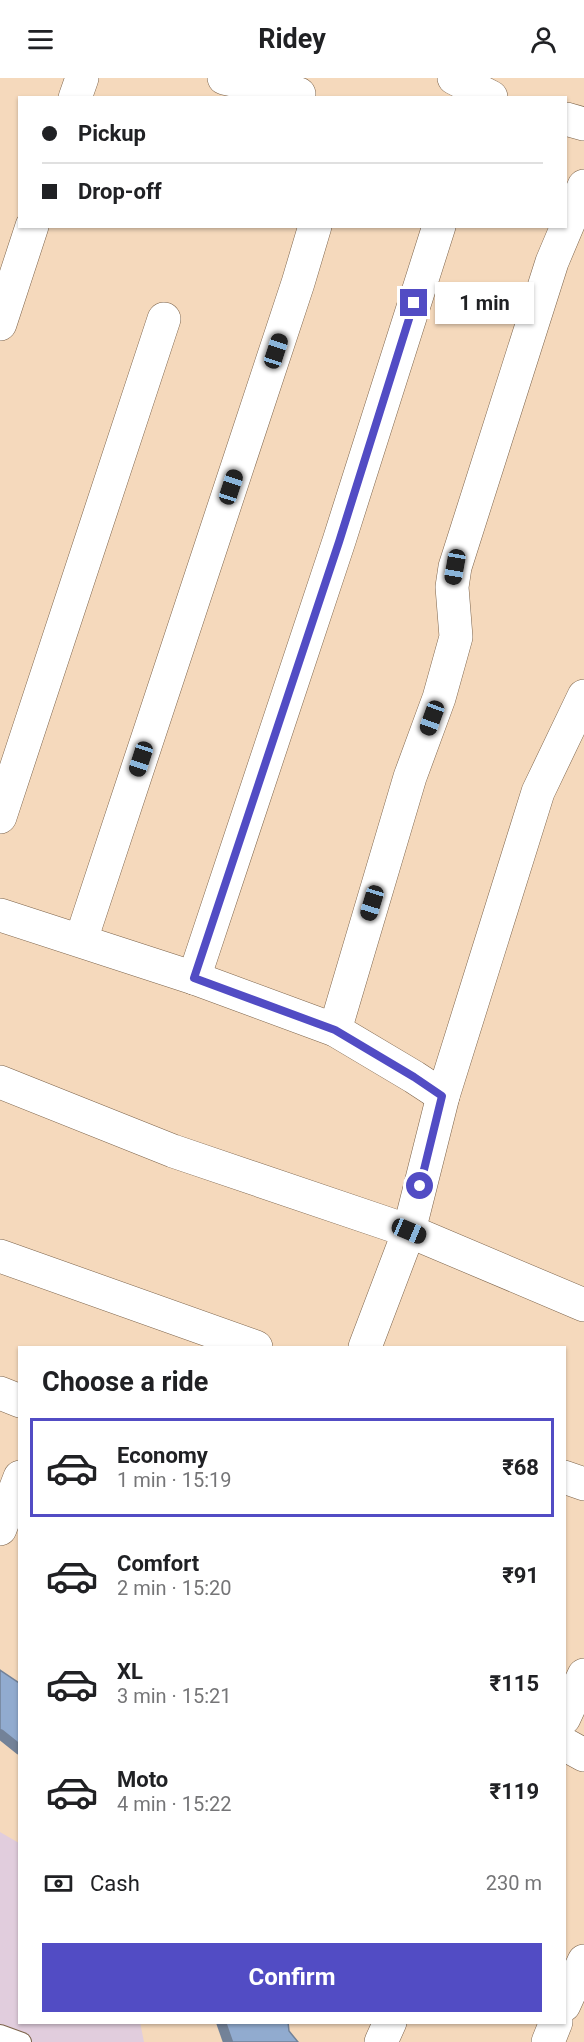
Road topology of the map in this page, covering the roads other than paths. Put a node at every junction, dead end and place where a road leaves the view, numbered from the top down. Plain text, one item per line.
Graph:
1 (82, 78) edge
2 (224, 78) edge
3 (454, 78) edge
4 (299, 94) dead end
5 (76, 96) edge
6 (490, 96) edge
7 (567, 119) edge
8 (584, 124) edge
9 (584, 186) edge
10 (567, 226) edge
11 (31, 228) edge
12 (314, 228) edge
13 (438, 228) edge
14 (566, 228) edge
15 (164, 319) dead end
16 (0, 324) edge
17 (584, 696) edge
18 (0, 817) edge
19 (0, 915) edge
20 (81, 940) junction
21 (194, 978) junction
22 (335, 1030) junction
23 (0, 1082) edge
24 (442, 1096) junction
25 (409, 1231) junction
26 (0, 1256) edge
27 (584, 1305) edge
28 (253, 1346) edge
29 (364, 1346) edge
30 (0, 1393) edge
31 (18, 1400) edge
32 (566, 1478) edge
33 (18, 1482) edge
34 (584, 1484) edge
35 (0, 1528) edge
36 (584, 1675) edge
37 (566, 1714) edge
38 (566, 1745) edge
39 (584, 1755) edge
40 (584, 1960) edge
41 (566, 2000) edge
42 (389, 2024) edge
43 (555, 2024) edge
44 (0, 2034) edge
45 (22, 2042) edge
46 (381, 2042) edge
47 (548, 2042) edge

1 - 5 street
2 - 4 street
3 - 6 street
7 - 8 street
9 - 10 street
11 - 16 street
12 - 20 street
13 - 21 street
14 - 22 street
15 - 18 street
17 - 24 street
19 - 20 street
20 - 21 street
21 - 22 street
22 - 24 street
23 - 25 street
24 - 25 street
25 - 27 street
25 - 29 street
26 - 28 street
30 - 31 street
32 - 34 street
33 - 35 street
36 - 37 street
38 - 39 street
40 - 41 street
42 - 46 street
43 - 47 street
44 - 45 lane

